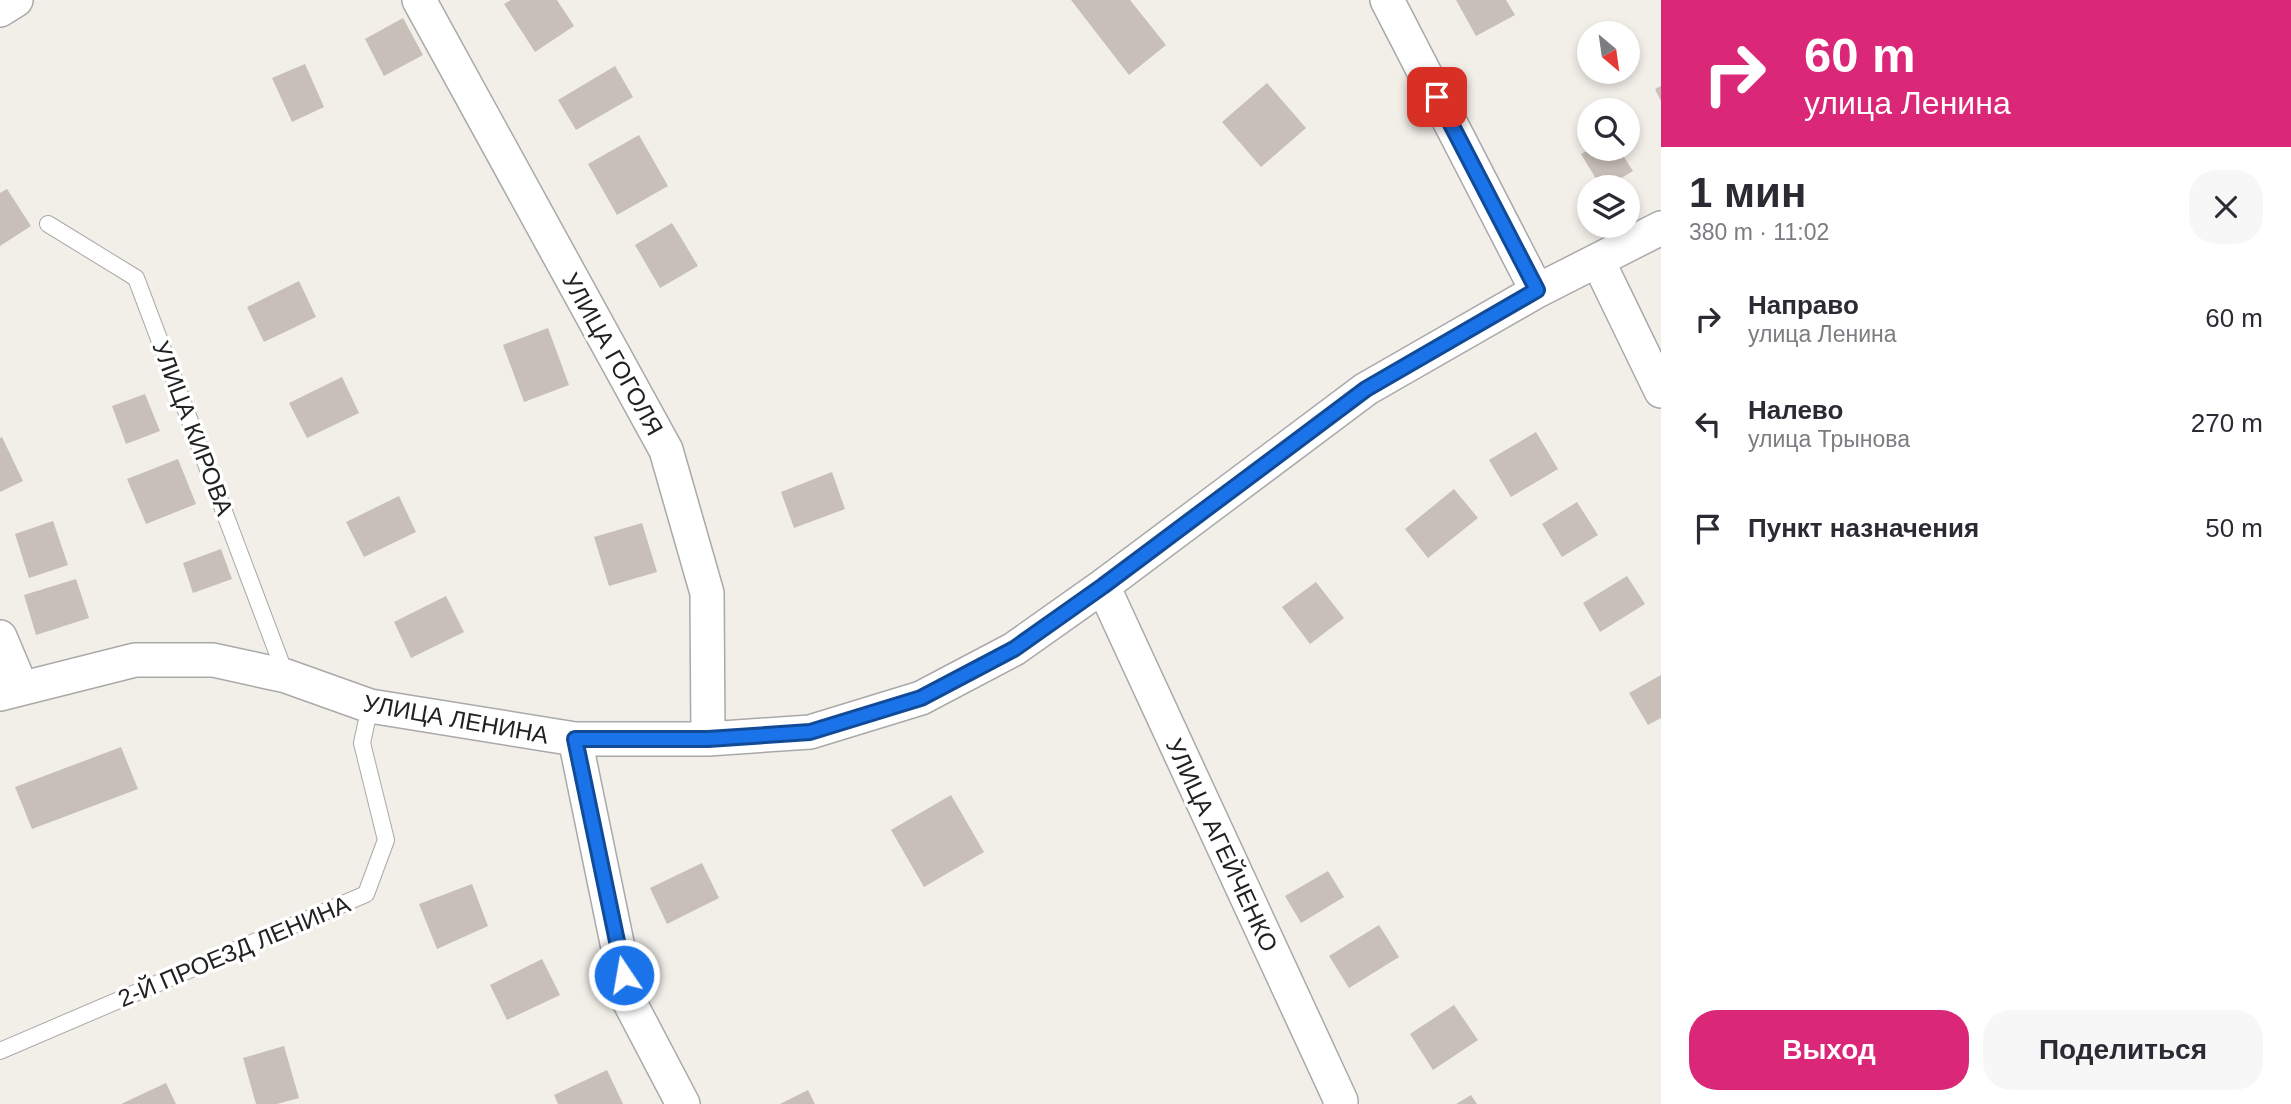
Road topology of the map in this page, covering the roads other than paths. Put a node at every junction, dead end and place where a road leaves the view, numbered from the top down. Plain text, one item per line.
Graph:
1 (16, 0) edge
2 (419, 0) edge
3 (1387, 0) edge
4 (0, 10) edge
5 (48, 224) dead end
6 (1661, 228) edge
7 (1598, 261) junction
8 (1537, 290) junction
9 (1661, 391) edge
10 (1103, 586) junction
11 (0, 637) edge
12 (286, 676) junction
13 (11, 690) edge
14 (370, 706) junction
15 (575, 739) junction
16 (708, 739) junction
17 (0, 1051) edge
18 (1340, 1103) edge
19 (683, 1104) edge

1 - 4 street
2 - 16 street, УЛИЦА ГОГОЛЯ
3 - 8 street
5 - 12 lane, УЛИЦА КИРОВА
6 - 7 street, УЛИЦА ЛЕНИНА
7 - 8 street, УЛИЦА ЛЕНИНА
7 - 9 street
8 - 10 street, УЛИЦА ЛЕНИНА
10 - 16 street, УЛИЦА ЛЕНИНА
10 - 18 street, УЛИЦА АГЕЙЧЕНКО
11 - 13 street
12 - 13 street, УЛИЦА ЛЕНИНА
12 - 14 street, УЛИЦА ЛЕНИНА
14 - 15 street, УЛИЦА ЛЕНИНА
14 - 17 lane, 2-Й ПРОЕЗД ЛЕНИНА
15 - 16 street, УЛИЦА ЛЕНИНА
15 - 19 street

